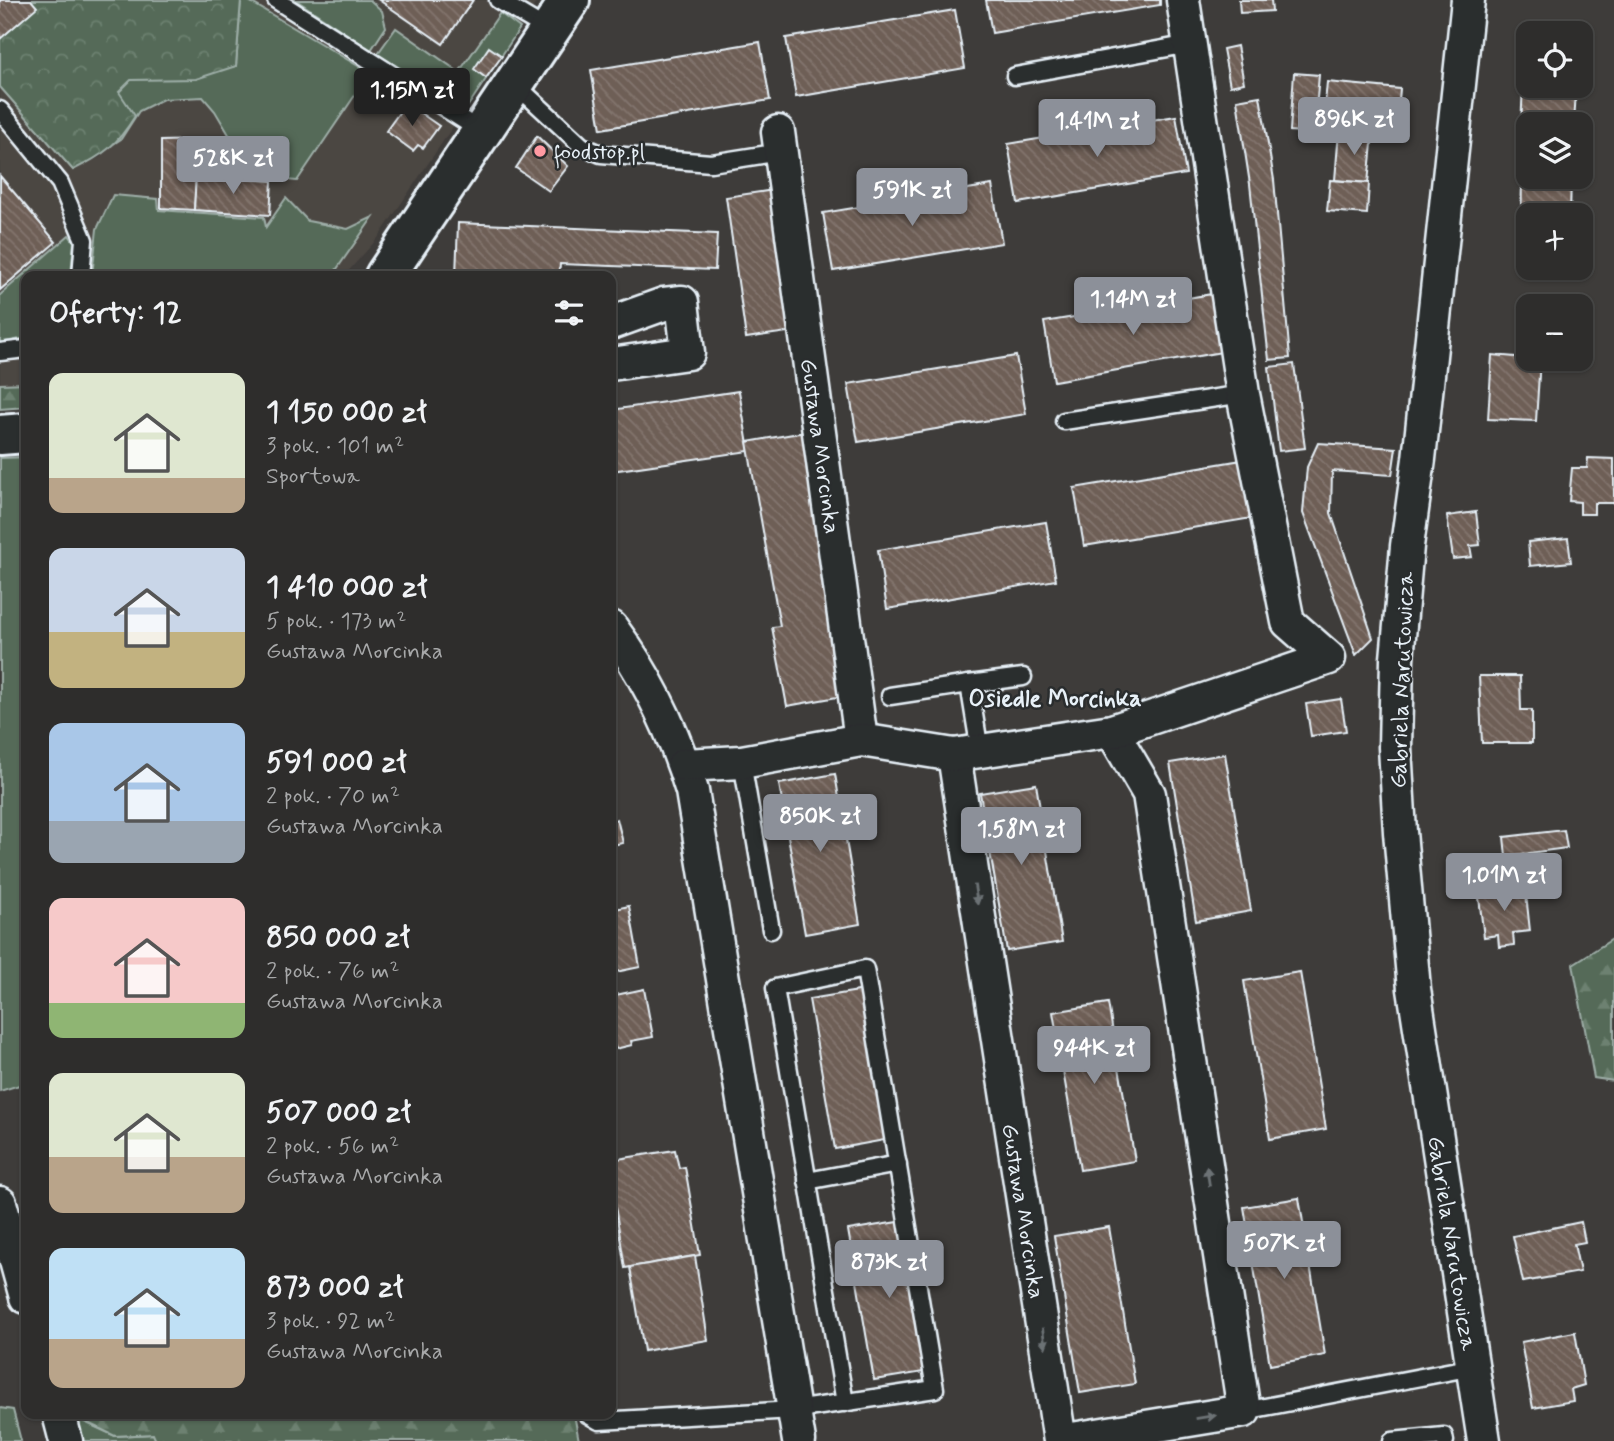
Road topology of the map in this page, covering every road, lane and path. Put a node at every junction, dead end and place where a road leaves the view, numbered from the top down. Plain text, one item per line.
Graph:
1 (276, 0) edge
2 (498, 0) edge
3 (1183, 0) edge
4 (1468, 0) edge
5 (560, 15) edge
6 (1190, 44) junction
7 (1014, 76) dead end
8 (514, 83) junction
9 (0, 110) edge
10 (482, 132) junction
11 (779, 142) joint
12 (81, 271) edge
13 (388, 271) edge
14 (616, 321) edge
15 (21, 350) edge
16 (0, 352) edge
17 (616, 363) edge
18 (1243, 394) junction
19 (1064, 421) dead end
20 (21, 433) edge
21 (0, 435) edge
22 (616, 635) edge
23 (1023, 677) dead end
24 (969, 684) junction
25 (890, 696) dead end
26 (1112, 731) junction
27 (861, 740) junction
28 (967, 753) junction
29 (742, 762) junction
30 (684, 765) junction
31 (771, 930) dead end
32 (898, 1164) junction
33 (807, 1181) junction
34 (0, 1203) edge
35 (21, 1279) edge
36 (1473, 1367) junction
37 (845, 1403) junction
38 (794, 1410) junction
39 (1244, 1411) junction
40 (60, 1419) edge
41 (595, 1419) edge
42 (66, 1441) edge
43 (799, 1441) edge
44 (1392, 1441) edge
45 (1445, 1441) edge
46 (1484, 1441) edge

1 - 10 lane
2 - 5 lane
3 - 6 street
4 - 36 street, Gabriela Narutowicza
5 - 8 street
6 - 7 lane
6 - 18 street
8 - 10 street
8 - 11 lane, Gustawa Morcinka
9 - 12 lane
10 - 13 street
11 - 27 street, Gustawa Morcinka
14 - 17 street
15 - 16 lane
18 - 19 lane
18 - 26 street
20 - 21 street
22 - 30 street
23 - 24 lane
24 - 25 lane
24 - 28 lane, Gustawa Morcinka
26 - 28 street
39 -> 26 street
27 - 28 street
27 - 29 street
28 -> 39 street, Gustawa Morcinka
29 - 30 street
29 - 31 lane
30 - 38 street
32 - 33 lane
32 - 33 lane
32 - 37 lane
33 - 37 lane
34 - 35 street
36 - 39 lane, Gustawa Morcinka
36 - 46 street, Gabriela Narutowicza
37 - 38 lane
38 - 41 lane
38 - 43 street
40 - 42 street
44 - 45 lane

